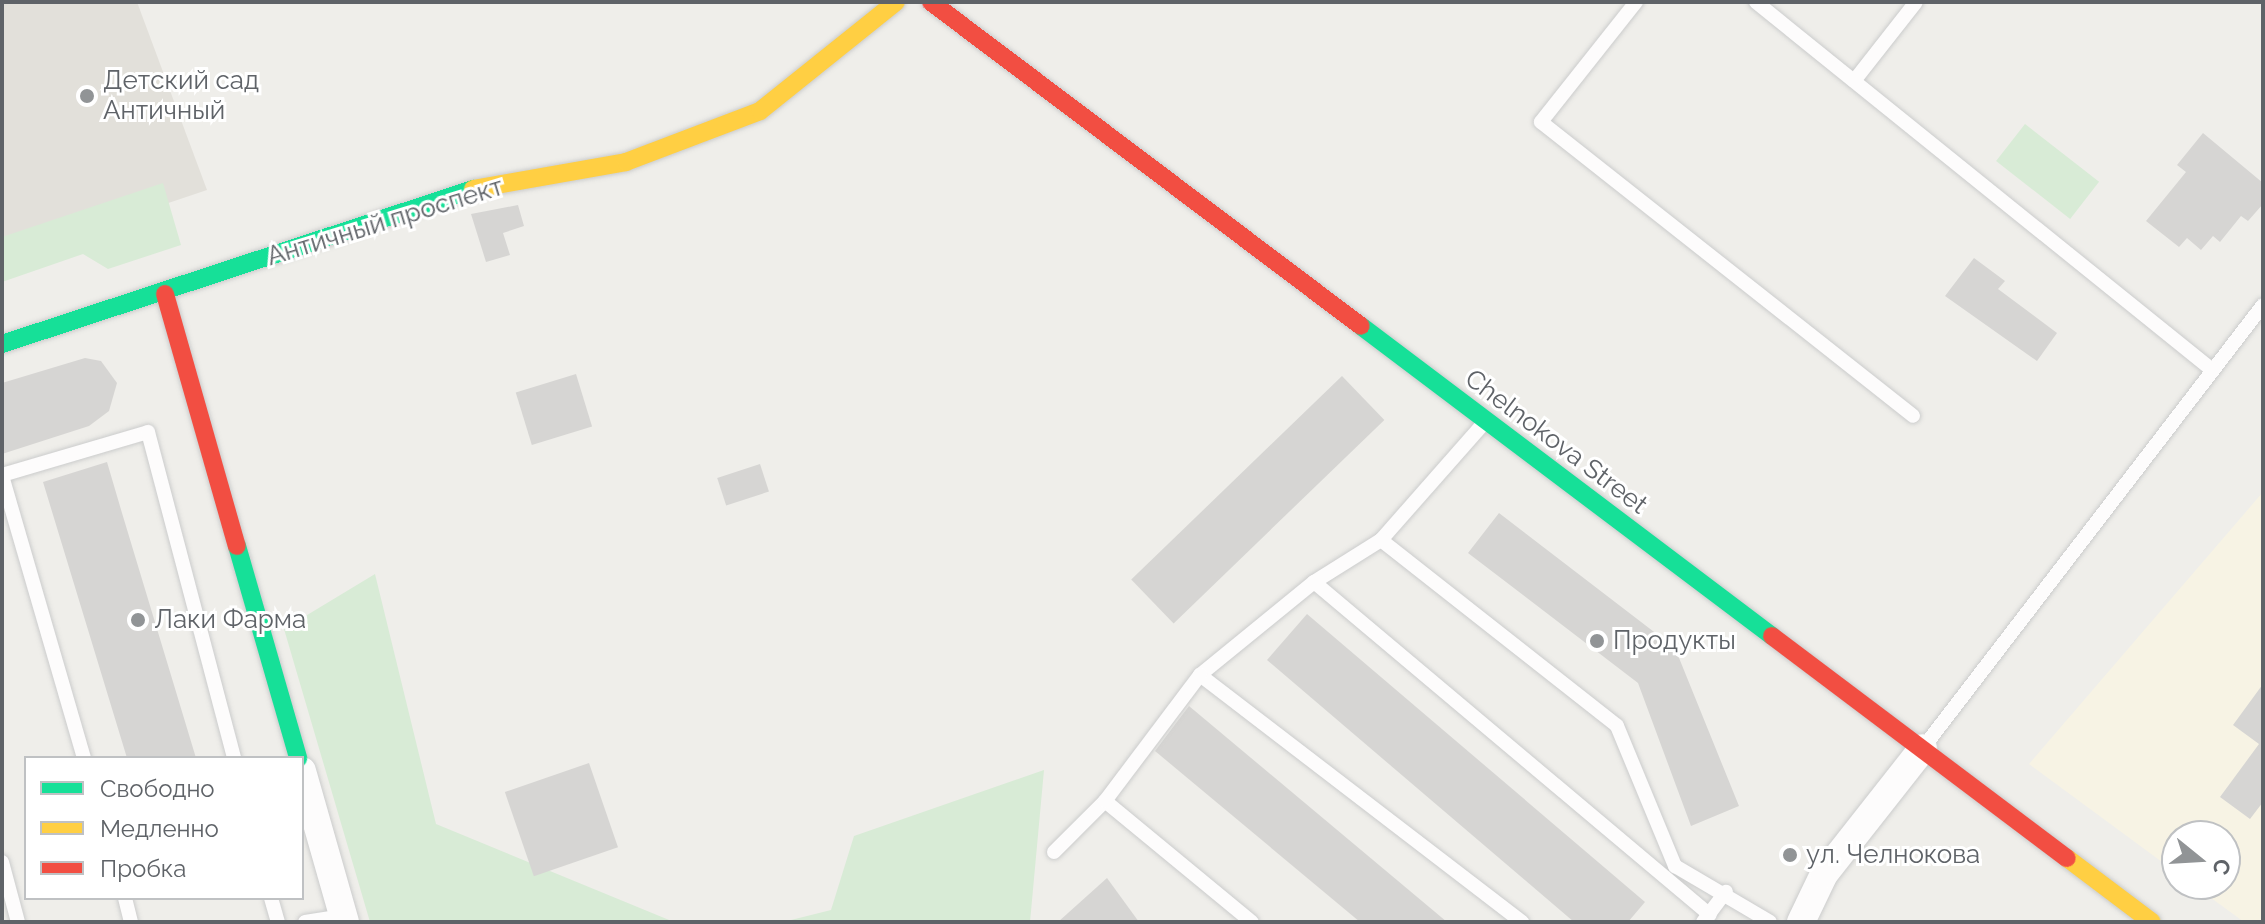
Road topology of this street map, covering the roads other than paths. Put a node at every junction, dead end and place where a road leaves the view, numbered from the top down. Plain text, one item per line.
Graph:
1 (896, 2) edge
2 (931, 2) edge
3 (1636, 2) edge
4 (1756, 2) edge
5 (1916, 2) edge
6 (1854, 81) junction
7 (165, 294) junction
8 (2263, 305) edge
9 (2, 344) edge
10 (2211, 369) junction
11 (1913, 416) dead end
12 (1485, 422) junction
13 (2, 475) edge
14 (1381, 540) junction
15 (1314, 582) junction
16 (1200, 675) junction
17 (1923, 748) junction
18 (83, 756) edge
19 (233, 756) edge
20 (297, 756) edge
21 (304, 778) edge
22 (1105, 801) junction
23 (1054, 852) dead end
24 (2, 862) edge
25 (1726, 892) junction
26 (126, 900) edge
27 (272, 900) edge
28 (1706, 918) edge
29 (344, 919) edge
30 (18, 922) edge
31 (131, 922) edge
32 (278, 922) edge
33 (305, 922) edge
34 (1252, 922) edge
35 (1522, 922) edge
36 (1770, 922) edge
37 (1801, 922) edge
38 (2152, 922) edge

1 - 7 street, Античный проспект
2 - 12 street, Chelnokova Street
3 - 11 lane
4 - 6 lane
5 - 6 lane
6 - 10 lane
7 - 9 street, Античный проспект
7 - 20 street
8 - 10 lane
10 - 17 lane
12 - 14 lane
12 - 17 street, Chelnokova Street
13 - 18 lane
13 - 19 lane
14 - 15 lane
14 - 25 lane
15 - 16 lane
15 - 28 lane
16 - 22 lane
16 - 35 lane
17 - 37 street
17 - 38 street, Chelnokova Street
21 - 29 street
22 - 23 lane
22 - 34 lane
24 - 30 lane
25 - 28 lane
25 - 36 lane
26 - 31 lane
27 - 32 lane
29 - 33 lane

